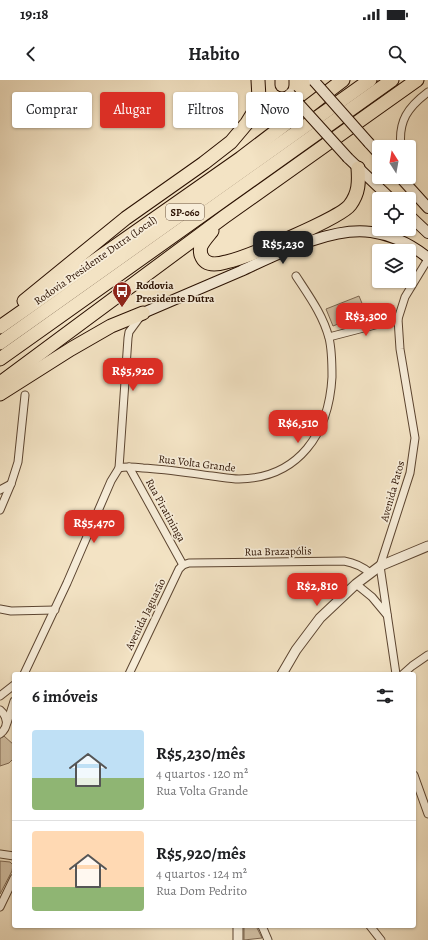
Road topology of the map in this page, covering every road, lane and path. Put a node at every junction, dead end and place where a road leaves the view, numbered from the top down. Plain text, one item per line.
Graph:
1 (258, 80) edge
2 (343, 80) edge
3 (370, 80) edge
4 (392, 80) edge
5 (417, 80) edge
6 (314, 81) edge
7 (283, 85) edge
8 (428, 92) edge
9 (400, 140) edge
10 (372, 147) edge
11 (358, 168) junction
12 (407, 184) edge
13 (384, 192) edge
14 (428, 208) edge
15 (224, 217) junction
16 (416, 222) edge
17 (428, 233) edge
18 (428, 259) edge
19 (296, 276) dead end
20 (143, 313) junction
21 (398, 319) junction
22 (0, 320) edge
23 (0, 327) edge
24 (329, 338) junction
25 (0, 343) edge
26 (0, 359) edge
27 (0, 383) edge
28 (0, 394) edge
29 (25, 395) dead end
30 (129, 467) junction
31 (119, 468) junction
32 (11, 484) junction
33 (0, 490) edge
34 (0, 510) edge
35 (428, 546) edge
36 (183, 565) junction
37 (380, 566) junction
38 (370, 573) junction
39 (356, 584) junction
40 (0, 609) edge
41 (55, 610) junction
42 (388, 616) junction
43 (428, 655) edge
44 (25, 672) edge
45 (130, 672) edge
46 (283, 672) edge
47 (396, 672) edge
48 (405, 672) edge
49 (12, 687) edge
50 (0, 696) edge
51 (12, 706) edge
52 (0, 710) edge
53 (6, 723) junction
54 (0, 734) edge
55 (416, 781) edge
56 (428, 814) edge
57 (0, 854) edge
58 (12, 856) edge
59 (12, 882) edge
60 (0, 907) edge
61 (238, 928) edge
62 (263, 928) edge
63 (372, 928) edge
64 (238, 940) edge
65 (268, 940) edge
66 (381, 940) edge

1 - 22 highway
2 - 23 highway, Rodovia Presidente Dutra (Local) / SP-060
3 - 25 highway, SP-060
4 - 26 highway, SP-060
5 - 15 highway, SP-060
6 - 10 main road, bridge
7 - 11 main road, bridge
8 - 9 street
11 - 13 main road
11 - 15 highway
12 - 14 main road
15 - 27 highway, SP-060
16 - 17 main road
18 - 20 main road
18 - 21 street, Avenida Patos
19 - 24 street, Rua Volta Grande
20 - 28 highway
20 - 31 street
21 - 24 street
21 - 37 street, Avenida Patos
24 - 30 street, Rua Volta Grande
29 - 32 street
30 - 31 street, Rua Volta Grande
30 - 36 street, Rua Piratininga
31 - 41 street
32 - 33 street
32 - 34 street
35 - 37 street
36 - 38 street, Rua Brazapólis
36 - 45 street, Avenida Jaguarão
37 - 38 street
37 - 42 street, Avenida Patos
38 - 39 street
39 - 42 street
39 - 46 street
40 - 41 street
41 - 44 street
42 - 47 street, Avenida Patos
43 - 48 street
49 - 50 street
51 - 53 street
52 - 53 street
53 - 54 street
55 - 56 street
57 - 58 street
59 - 60 street
61 - 64 street
62 - 65 street
63 - 66 street

